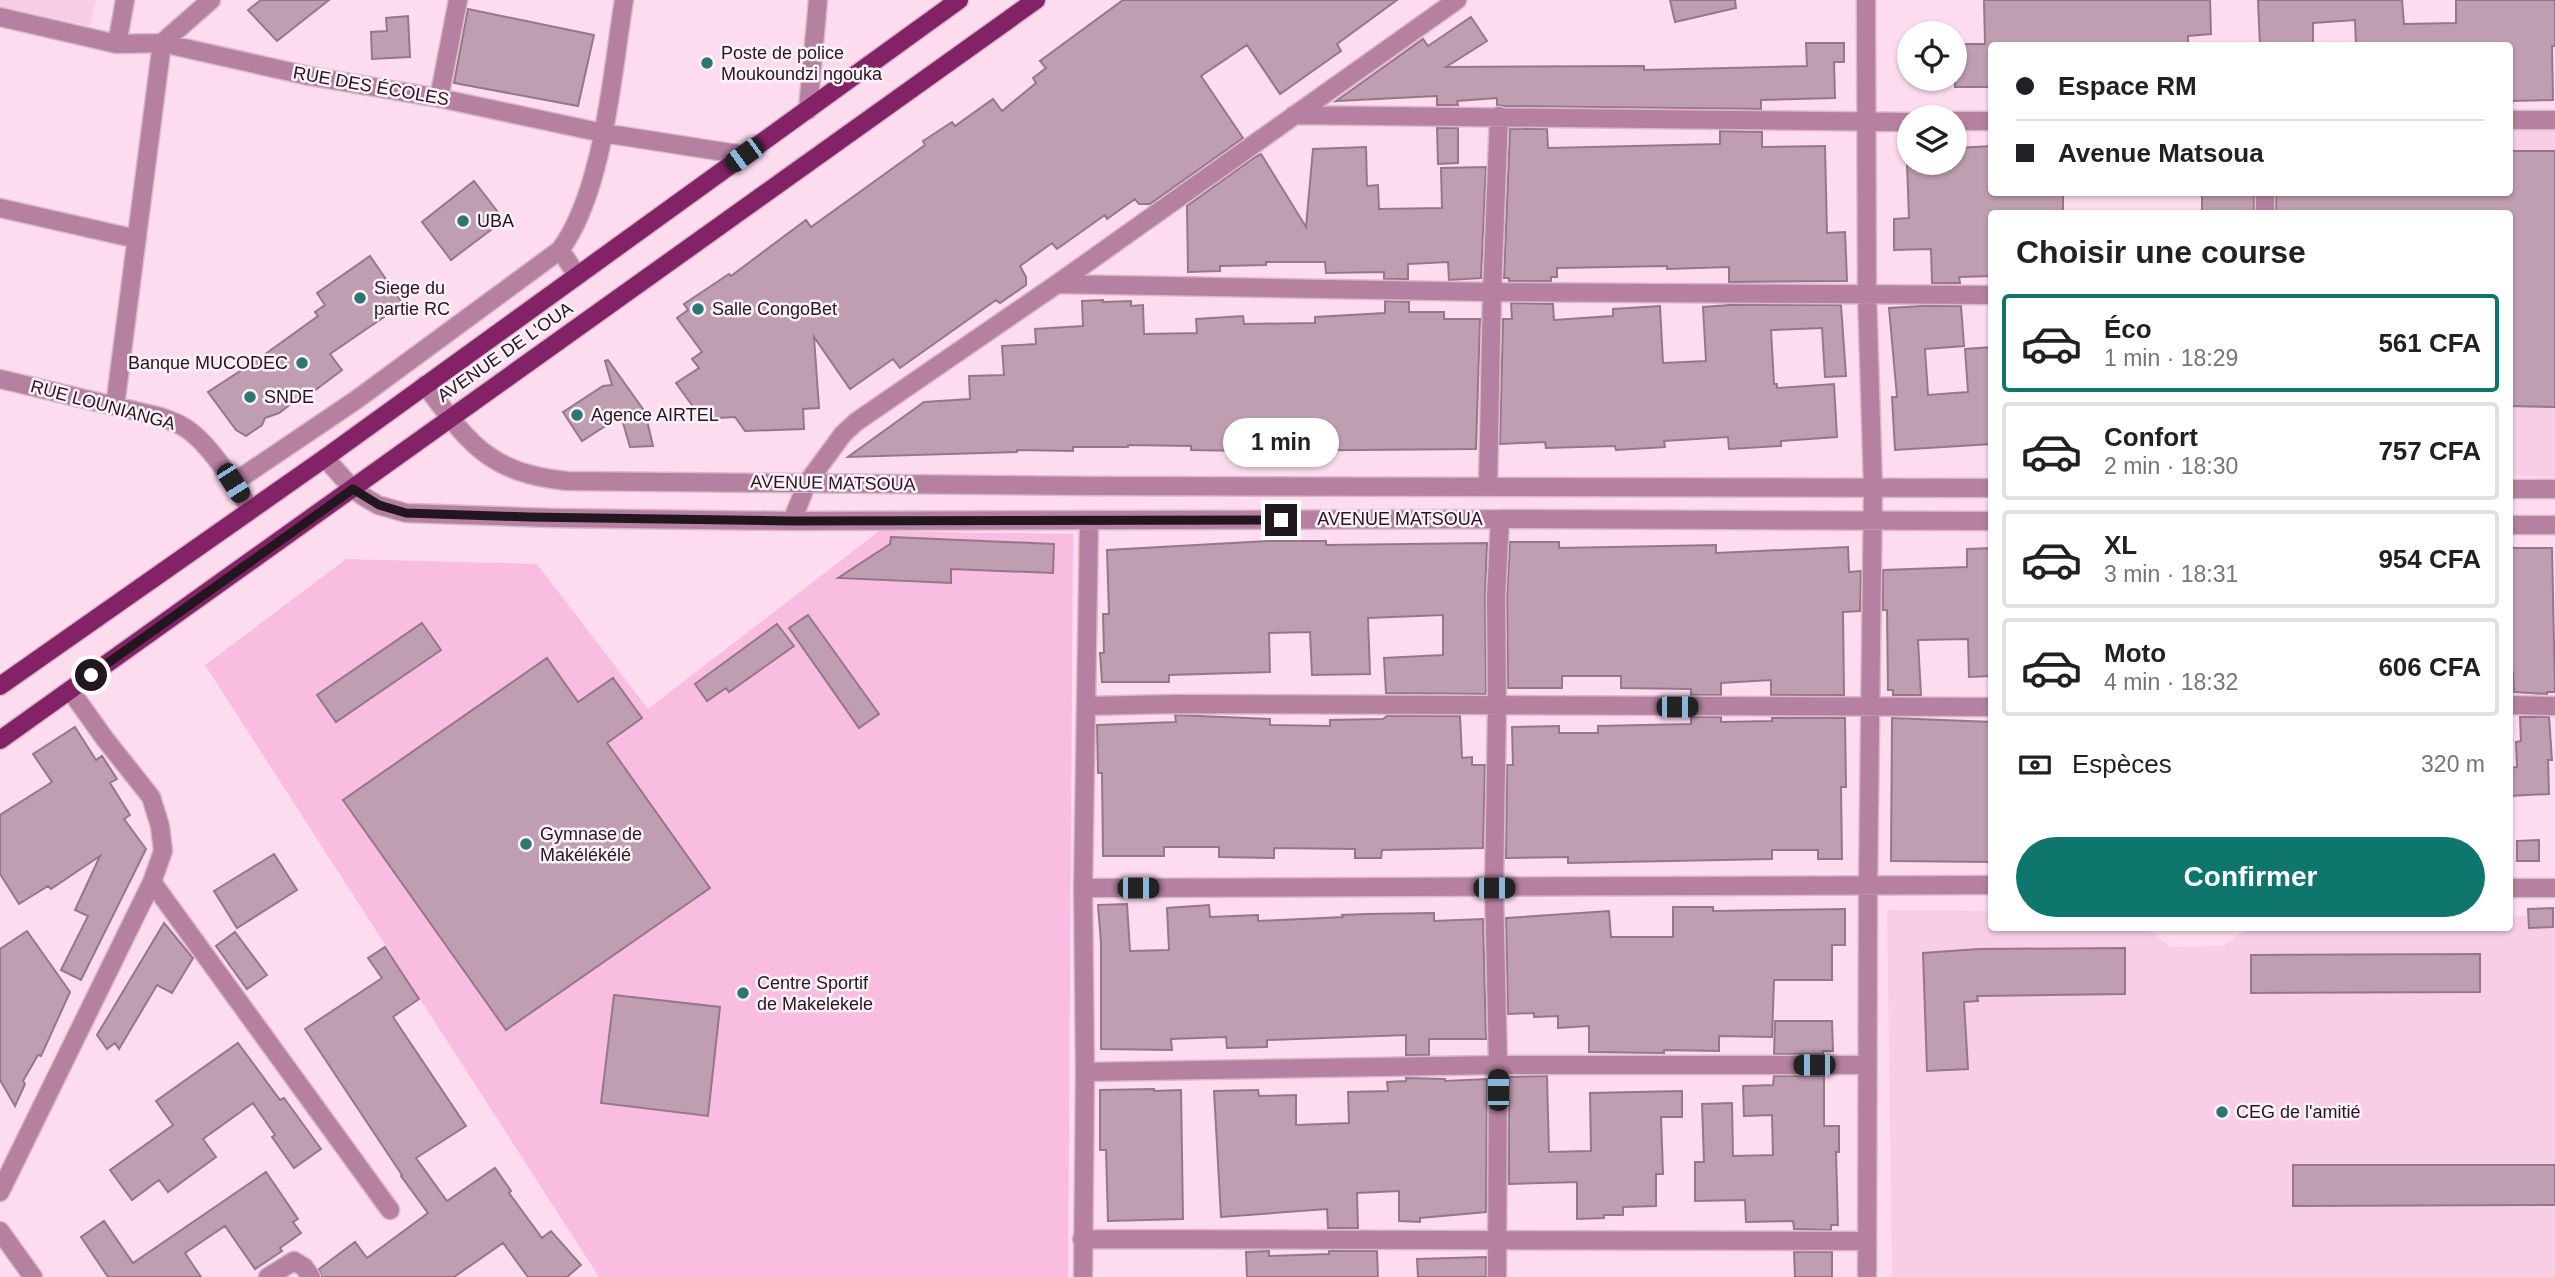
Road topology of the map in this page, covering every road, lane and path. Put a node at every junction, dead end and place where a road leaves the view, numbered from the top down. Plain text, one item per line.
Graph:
1 (125, 0) edge
2 (211, 0) edge
3 (458, 0) edge
4 (624, 0) edge
5 (818, 0) edge
6 (960, 0) edge
7 (1036, 0) edge
8 (1457, 0) edge
9 (1866, 0) edge
10 (0, 17) edge
11 (162, 43) junction
12 (117, 44) junction
13 (439, 98) junction
14 (808, 110) junction
15 (1294, 115) junction
16 (1499, 116) junction
17 (2513, 120) edge
18 (2555, 120) edge
19 (1967, 121) edge
20 (1988, 121) edge
21 (1866, 122) junction
22 (1897, 122) edge
23 (603, 133) junction
24 (744, 155) junction
25 (0, 208) edge
26 (137, 239) junction
27 (560, 250) junction
28 (577, 275) junction
29 (1057, 284) junction
30 (1492, 292) junction
31 (1867, 294) junction
32 (1988, 295) edge
33 (0, 379) edge
34 (425, 384) junction
35 (356, 400) junction
36 (115, 407) junction
37 (450, 416) junction
38 (372, 422) junction
39 (325, 458) junction
40 (233, 483) junction
41 (807, 483) junction
42 (1488, 485) junction
43 (1873, 487) junction
44 (1988, 488) edge
45 (353, 489) junction
46 (2513, 489) edge
47 (2555, 489) edge
48 (250, 509) junction
49 (1500, 519) junction
50 (1871, 519) junction
51 (792, 521) junction
52 (1089, 521) junction
53 (1988, 521) edge
54 (2513, 525) edge
55 (2555, 525) edge
56 (0, 686) edge
57 (70, 690) junction
58 (2513, 705) edge
59 (1087, 706) junction
60 (1870, 706) junction
61 (2555, 706) edge
62 (1497, 707) junction
63 (1988, 708) edge
64 (0, 740) edge
65 (152, 882) junction
66 (1868, 886) junction
67 (1988, 886) edge
68 (1083, 888) junction
69 (1494, 888) junction
70 (2513, 888) edge
71 (2555, 888) edge
72 (1498, 1065) junction
73 (1867, 1065) junction
74 (1085, 1072) junction
75 (0, 1192) edge
76 (390, 1210) dead end
77 (0, 1231) edge
78 (1082, 1239) junction
79 (1498, 1240) junction
80 (1867, 1241) junction
81 (33, 1277) edge
82 (268, 1277) edge
83 (311, 1277) edge
84 (1083, 1277) edge
85 (1497, 1277) edge
86 (1867, 1277) edge

1 - 12 street
2 - 11 street
3 - 13 street
4 - 23 street
5 - 14 street
6 - 14 main road, AVENUE DE L'OUA
7 - 37 main road, AVENUE DE L'OUA
8 - 15 street
9 - 21 street
10 - 12 street, RUE DES ÉCOLES
11 - 12 street, RUE DES ÉCOLES
11 - 13 street, RUE DES ÉCOLES
11 - 26 street
13 - 23 street, RUE DES ÉCOLES
14 - 24 main road, AVENUE DE L'OUA
15 - 16 street
15 - 29 street
16 - 21 street
16 - 30 street
17 - 18 street
19 - 20 street
21 - 22 street
21 - 31 street
23 - 24 street, RUE DES ÉCOLES
23 - 27 street
24 - 28 main road, AVENUE DE L'OUA
25 - 26 street
26 - 36 street
27 - 28 street
27 - 35 street
28 - 34 main road, AVENUE DE L'OUA
29 - 30 street
29 - 41 street
30 - 31 street
30 - 42 street
31 - 32 street
31 - 43 street
33 - 36 street, RUE LOUNIANGA
34 - 37 street, AVENUE MATSOUA
34 - 38 main road, AVENUE DE L'OUA
35 - 38 street
35 - 40 street
36 - 40 street, RUE LOUNIANGA
37 - 41 street, AVENUE MATSOUA
37 - 45 main road, AVENUE DE L'OUA
38 - 39 main road, AVENUE DE L'OUA
39 - 45 street, AVENUE MATSOUA
39 - 48 main road, AVENUE DE L'OUA
40 - 48 street, RUE LOUNIANGA
41 - 42 street, AVENUE MATSOUA
41 - 51 street
42 - 43 street, AVENUE MATSOUA
43 - 44 street, AVENUE MATSOUA
43 - 50 street
45 - 51 street, AVENUE MATSOUA
45 - 57 main road, AVENUE DE L'OUA
46 - 47 street
48 - 56 main road, AVENUE DE L'OUA
49 - 50 street, AVENUE MATSOUA
49 - 52 street, AVENUE MATSOUA
49 - 62 street
50 - 53 street, AVENUE MATSOUA
50 - 60 street
51 - 52 street, AVENUE MATSOUA
52 - 59 street
54 - 55 street
57 - 64 main road, AVENUE DE L'OUA
57 - 65 street
58 - 61 street
59 - 62 street
59 - 68 street
60 - 62 street
60 - 63 street
60 - 66 street
62 - 69 street
65 - 75 street
65 - 76 street
66 - 67 street
66 - 69 street
66 - 73 street
68 - 69 street
68 - 74 street
69 - 72 street
70 - 71 street
72 - 73 street
72 - 74 street
72 - 79 street
73 - 80 street
74 - 78 street
77 - 81 street
78 - 79 street
78 - 84 street
79 - 80 street
79 - 85 street
80 - 86 street
82 - 83 street

